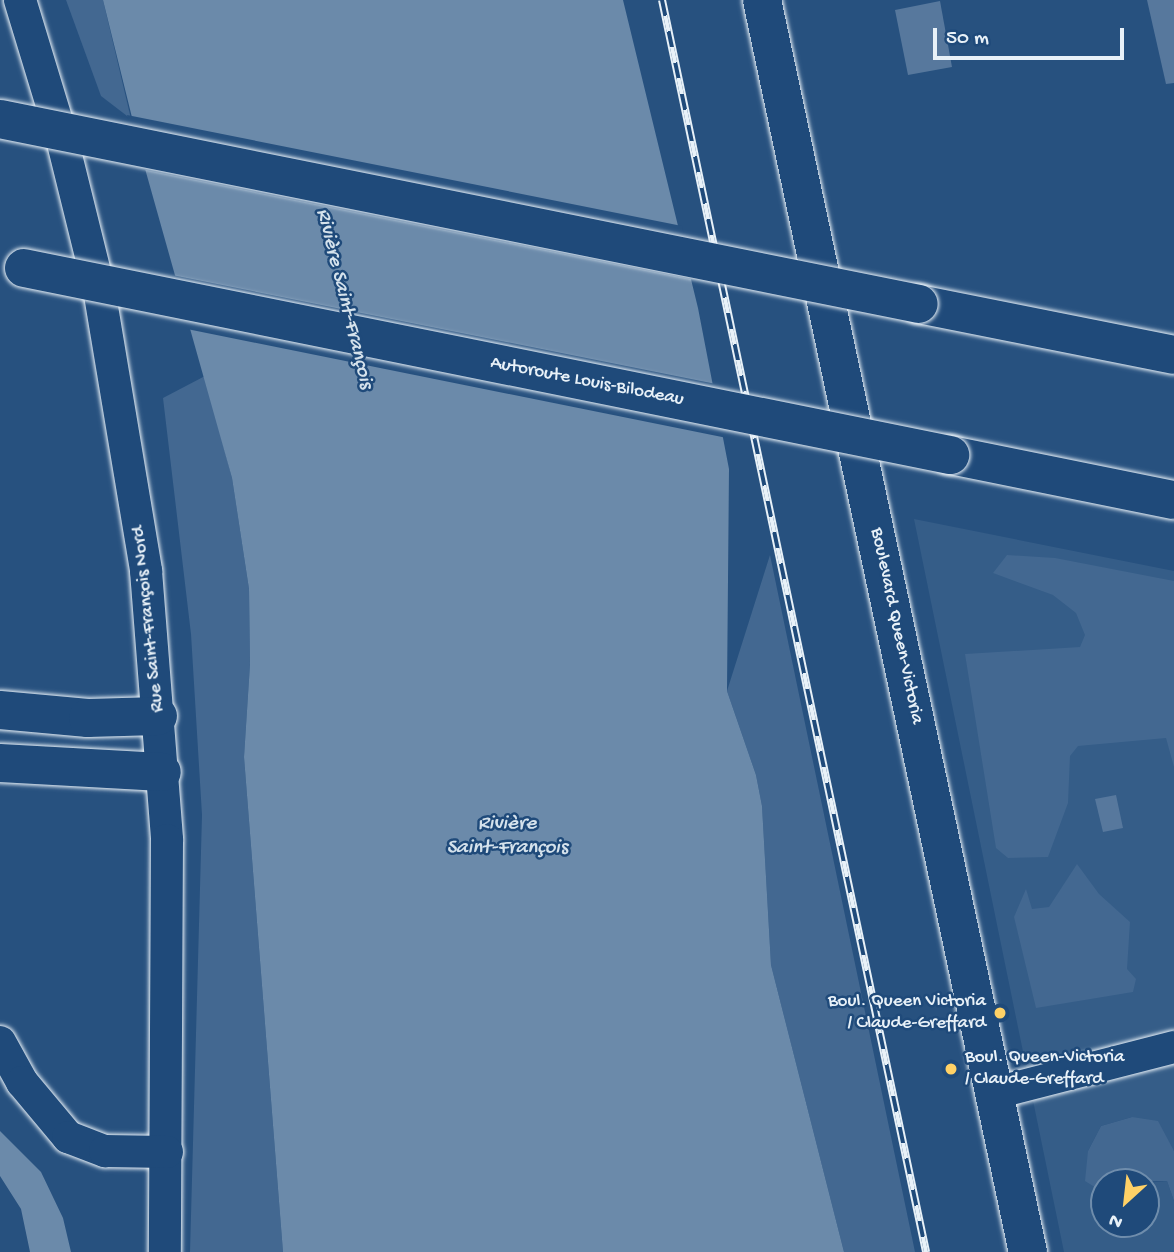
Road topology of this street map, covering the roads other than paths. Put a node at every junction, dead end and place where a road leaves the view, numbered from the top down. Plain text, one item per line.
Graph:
1 (20, 0) edge
2 (762, 0) edge
3 (0, 119) edge
4 (12, 266) edge
5 (1174, 355) edge
6 (1174, 500) edge
7 (0, 710) edge
8 (158, 716) junction
9 (0, 762) edge
10 (162, 772) junction
11 (0, 1042) edge
12 (1174, 1047) edge
13 (995, 1093) junction
14 (167, 1152) junction
15 (165, 1252) edge
16 (1028, 1252) edge

1 - 8 street, Rue Saint-François Nord
2 - 13 main road, Boulevard Queen-Victoria
3 - 5 main road, bridge
4 - 6 main road, Autoroute Louis-Bilodeau, bridge
7 - 8 main road
8 - 10 street, Rue Saint-François Nord
9 - 10 main road
10 - 14 street, Rue Saint-François Nord
11 - 14 street
12 - 13 street
13 - 16 main road, Boulevard Queen-Victoria
14 - 15 street, Rue Saint-François Nord

